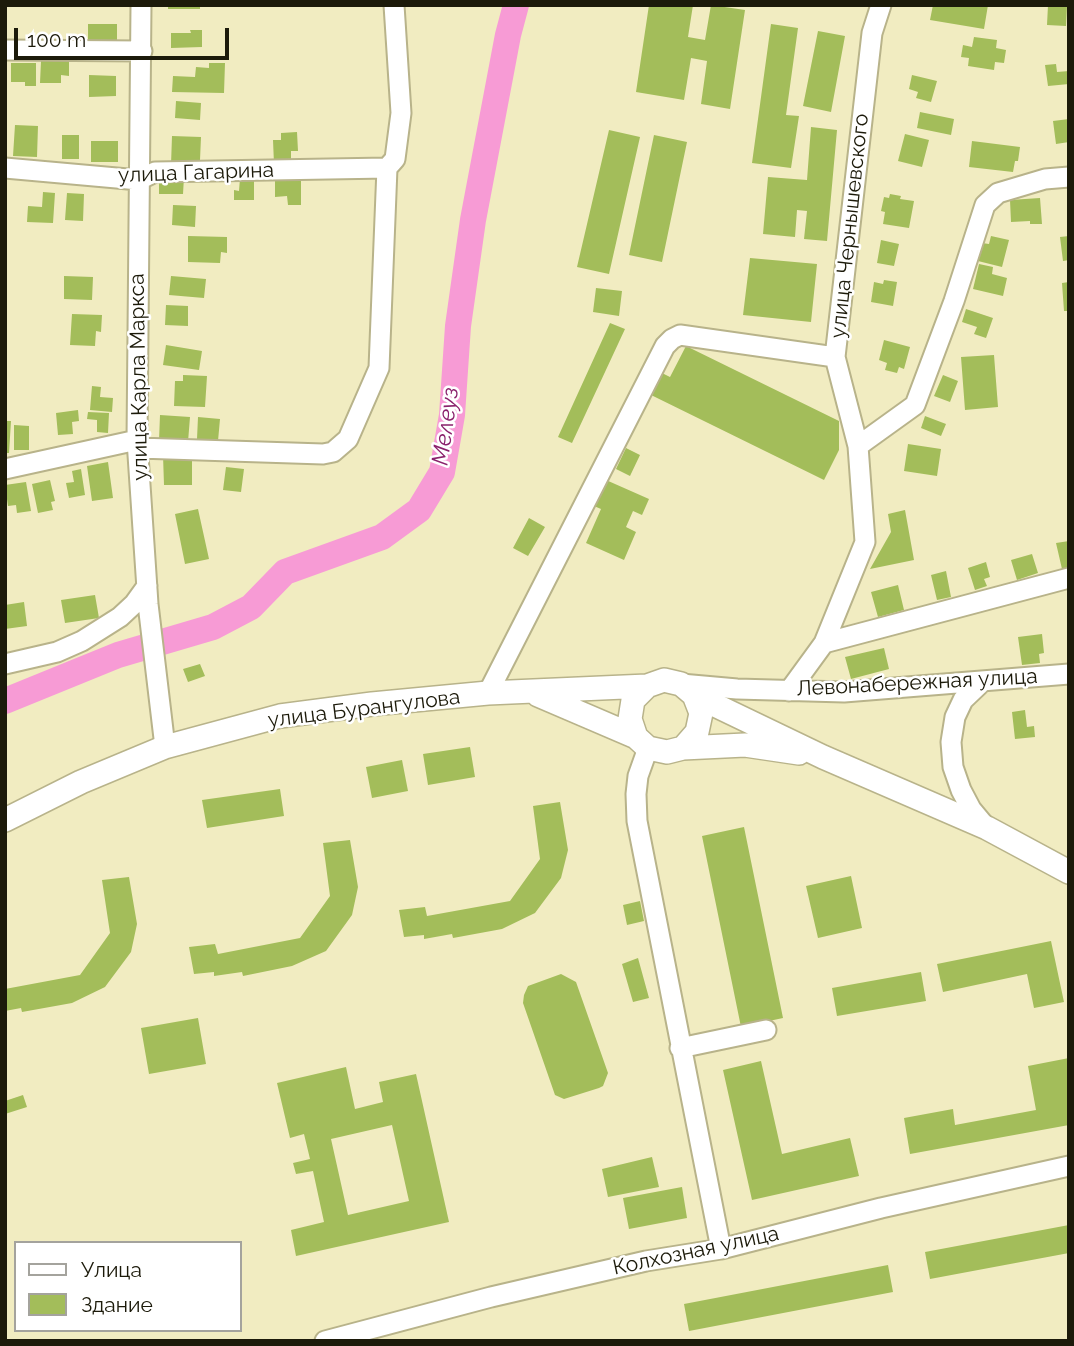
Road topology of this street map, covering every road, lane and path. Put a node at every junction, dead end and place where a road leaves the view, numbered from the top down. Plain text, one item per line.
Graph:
1 (141, 5) edge
2 (394, 5) edge
3 (881, 5) edge
4 (5, 50) edge
5 (142, 51) junction
6 (5, 168) edge
7 (387, 168) junction
8 (1069, 177) edge
9 (139, 180) junction
10 (835, 357) junction
11 (137, 444) junction
12 (858, 446) junction
13 (5, 469) edge
14 (1069, 578) edge
15 (147, 595) junction
16 (824, 643) junction
17 (5, 664) edge
18 (1069, 674) edge
19 (983, 681) junction
20 (647, 685) junction
21 (688, 689) junction
22 (789, 691) junction
23 (532, 692) junction
24 (488, 693) junction
25 (642, 742) junction
26 (165, 747) junction
27 (683, 747) junction
28 (823, 757) junction
29 (5, 820) edge
30 (987, 828) junction
31 (1069, 872) edge
32 (766, 1030) dead end
33 (680, 1048) junction
34 (1069, 1166) edge
35 (721, 1249) junction
36 (324, 1341) edge

1 - 5 street, улица Карла Маркса
2 - 7 street
3 - 10 street, улица Чернышевского
4 - 5 street
5 - 9 street, улица Карла Маркса
6 - 9 street, улица Гагарина
7 - 9 street, улица Гагарина
7 - 11 street
8 - 12 street
9 - 11 street, улица Карла Маркса
10 - 12 street, улица Чернышевского
10 - 24 street
11 - 13 street
11 - 15 street, улица Карла Маркса
12 - 16 street, улица Чернышевского
14 - 16 street
15 - 17 street
15 - 26 street, улица Карла Маркса
16 - 22 street, улица Чернышевского
18 - 19 street, Левонабережная улица
19 - 22 street, Левонабережная улица
19 - 30 street
20 - 21 main road, улица Бурангулова
20 - 23 main road, улица Бурангулова
20 - 25 main road
21 - 22 street, Левонабережная улица
21 - 27 main road
21 - 28 main road, улица Бурангулова
23 - 24 main road, улица Бурангулова
23 - 25 main road, улица Бурангулова
24 - 26 main road, улица Бурангулова
25 - 27 main road, улица Бурангулова
25 - 33 street
26 - 29 main road, улица Бурангулова
27 - 28 main road, улица Бурангулова
28 - 30 main road
30 - 31 main road
32 - 33 street
33 - 35 street
34 - 35 street, Колхозная улица
35 - 36 street, Колхозная улица

